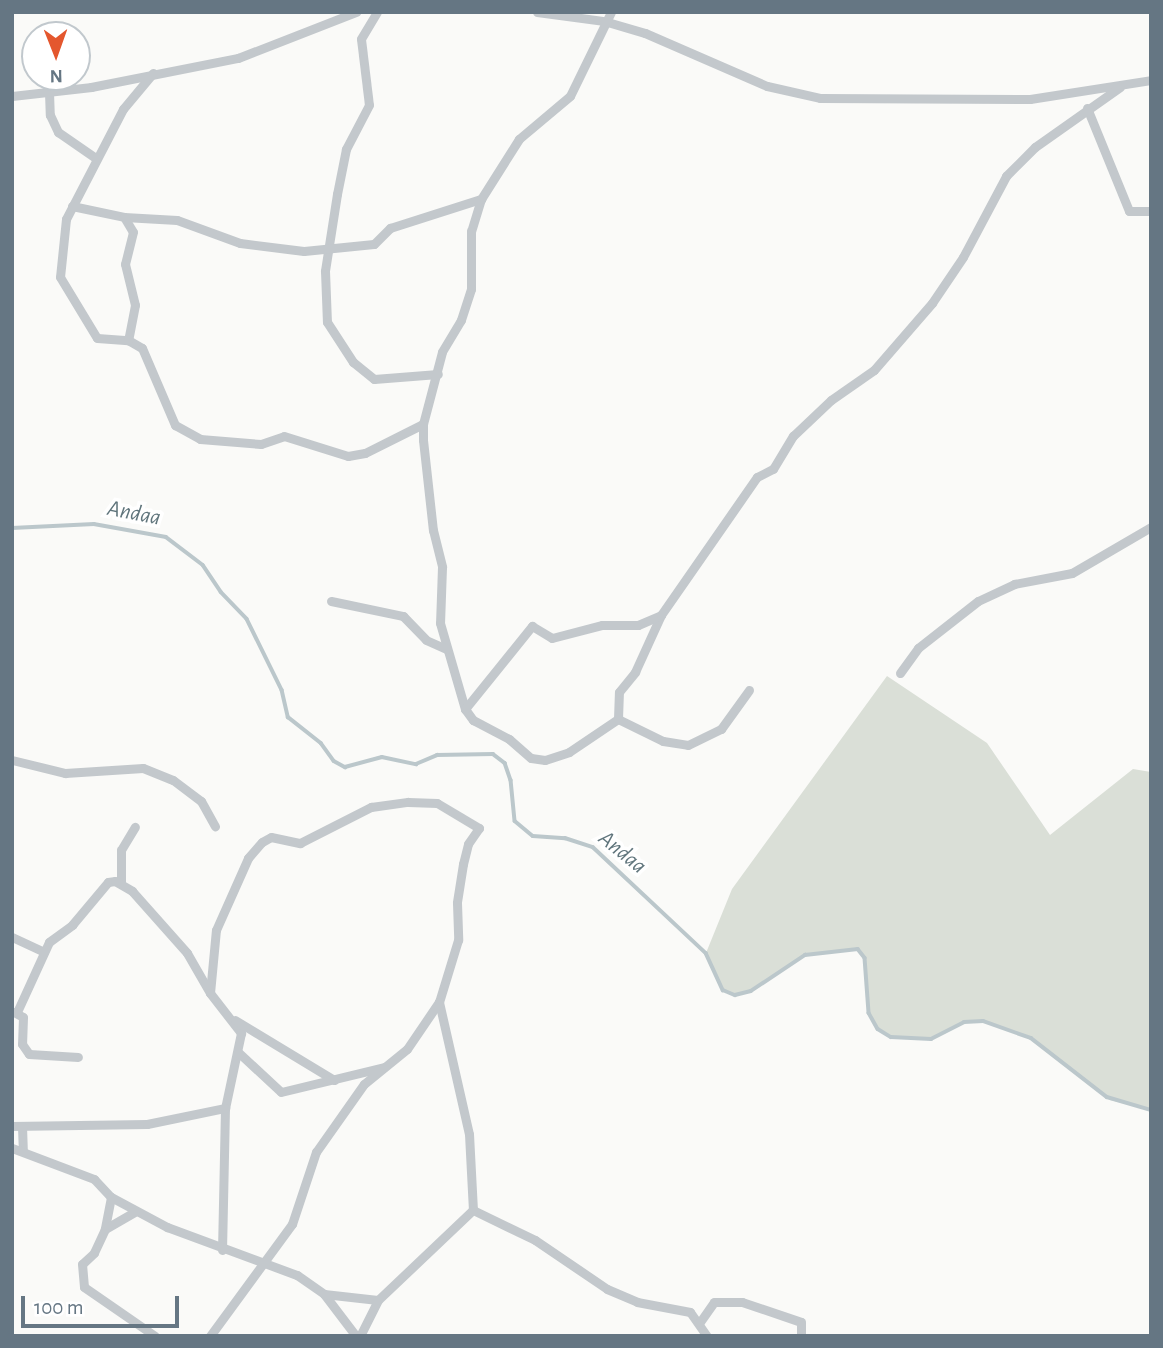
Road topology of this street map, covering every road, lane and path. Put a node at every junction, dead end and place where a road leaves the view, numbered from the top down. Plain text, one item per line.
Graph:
1 (356, 12) edge
2 (377, 12) edge
3 (537, 12) edge
4 (611, 12) edge
5 (604, 21) junction
6 (153, 73) junction
7 (1151, 80) edge
8 (1121, 87) junction
9 (49, 92) junction
10 (12, 96) edge
11 (1087, 108) junction
12 (97, 159) junction
13 (481, 200) junction
14 (72, 206) junction
15 (1151, 211) edge
16 (124, 217) junction
17 (332, 247) junction
18 (128, 340) junction
19 (438, 374) junction
20 (423, 424) junction
21 (1151, 527) edge
22 (331, 601) dead end
23 (660, 615) junction
24 (446, 649) junction
25 (900, 673) dead end
26 (749, 690) dead end
27 (465, 709) junction
28 (618, 719) junction
29 (13, 761) edge
30 (215, 826) dead end
31 (135, 827) dead end
32 (121, 883) junction
33 (12, 937) edge
34 (44, 952) junction
35 (210, 993) junction
36 (439, 1002) junction
37 (15, 1012) edge
38 (235, 1020) junction
39 (239, 1054) junction
40 (78, 1058) dead end
41 (386, 1066) junction
42 (334, 1080) junction
43 (225, 1108) junction
44 (17, 1126) edge
45 (12, 1148) edge
46 (23, 1150) junction
47 (111, 1196) junction
48 (473, 1210) junction
49 (135, 1212) junction
50 (105, 1229) junction
51 (222, 1250) junction
52 (269, 1261) junction
53 (324, 1294) junction
54 (378, 1300) junction
55 (700, 1322) junction
56 (155, 1336) edge
57 (210, 1336) edge
58 (358, 1336) edge
59 (707, 1336) edge
60 (801, 1336) edge

1 - 6 street
2 - 17 street
3 - 5 street
4 - 5 street
5 - 8 street
5 - 13 street
6 - 9 street
6 - 12 street
7 - 8 street
8 - 11 street
9 - 10 street
9 - 12 street
11 - 15 street
11 - 23 street
12 - 14 street
13 - 17 street
13 - 19 street
14 - 16 street
14 - 18 street
16 - 17 street
16 - 18 street
17 - 19 street
18 - 20 street
19 - 20 street
20 - 24 street
21 - 25 street
22 - 24 street
23 - 27 street
23 - 28 street
24 - 27 street
26 - 28 street
27 - 28 street
29 - 30 street
31 - 32 street
32 - 34 street
32 - 35 street
33 - 34 street
34 - 37 street
35 - 36 street
35 - 38 street
36 - 41 street
36 - 48 street
37 - 40 street
38 - 39 street
38 - 42 street
39 - 42 street
39 - 43 street
41 - 42 street
41 - 52 street
43 - 44 street
43 - 51 street
44 - 46 street
45 - 46 street
46 - 47 street
47 - 49 street
47 - 50 street
48 - 54 street
48 - 55 street
49 - 50 street
49 - 51 street
50 - 56 street
51 - 52 street
52 - 53 street
52 - 57 street
53 - 54 street
53 - 58 street
54 - 58 street
55 - 59 street
55 - 60 street

